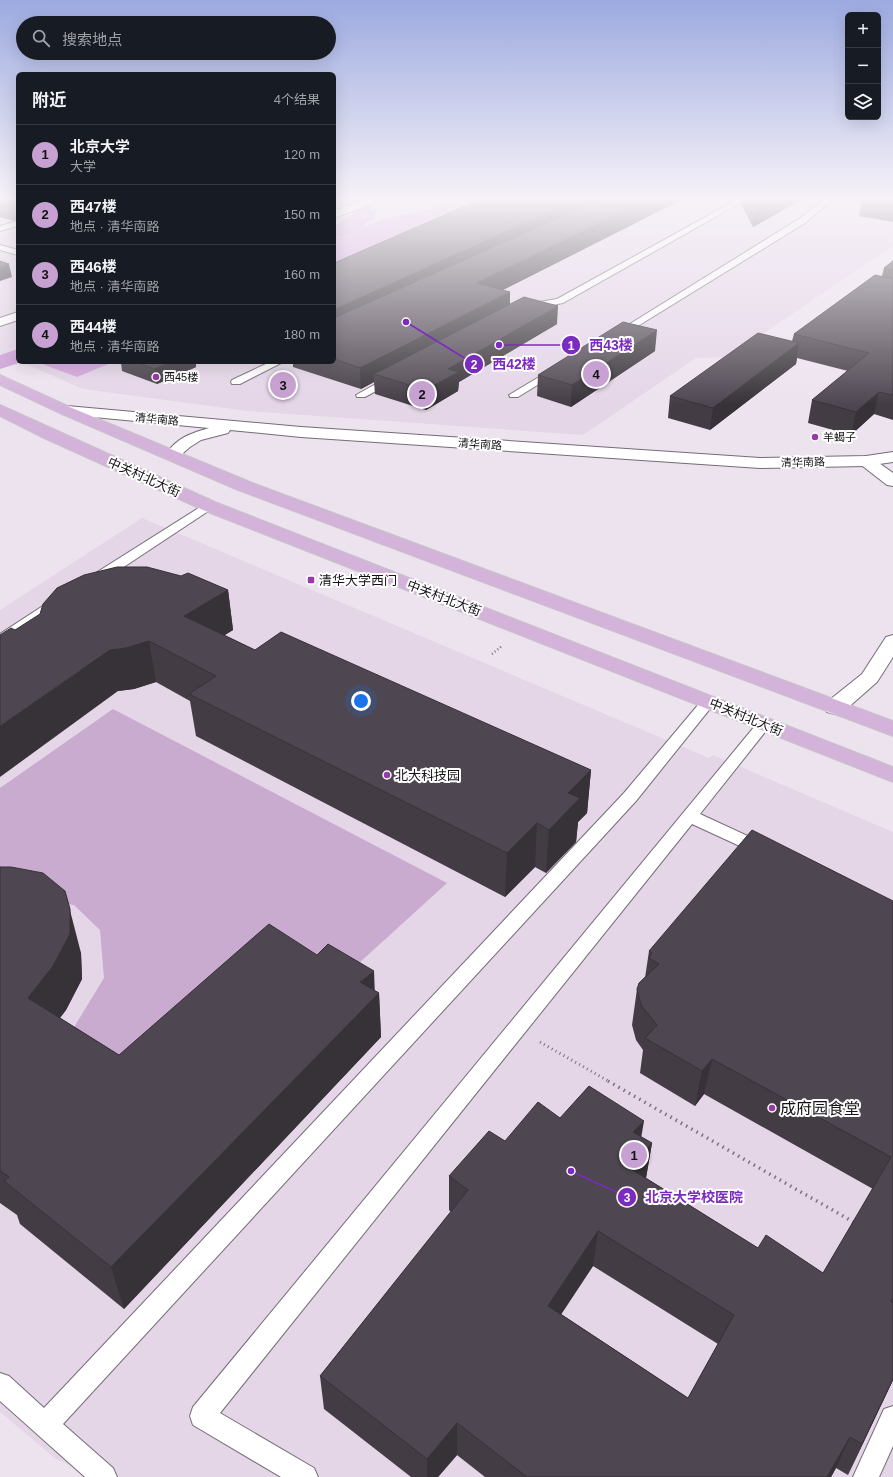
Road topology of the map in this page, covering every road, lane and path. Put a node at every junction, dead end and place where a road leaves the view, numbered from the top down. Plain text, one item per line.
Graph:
1 (621, 267) edge
2 (727, 267) edge
3 (520, 311) edge
4 (16, 317) edge
5 (0, 322) edge
6 (608, 340) edge
7 (274, 364) edge
8 (561, 367) edge
9 (402, 373) edge
10 (1, 379) edge
11 (236, 382) dead end
12 (361, 394) dead end
13 (514, 395) dead end
14 (0, 410) edge
15 (67, 411) junction
16 (253, 428) junction
17 (176, 457) junction
18 (893, 457) edge
19 (866, 461) junction
20 (893, 481) edge
21 (209, 506) junction
22 (85, 585) edge
23 (65, 598) edge
24 (0, 640) edge
25 (893, 641) edge
26 (708, 702) junction
27 (835, 707) junction
28 (764, 724) junction
29 (893, 729) edge
30 (893, 775) edge
31 (690, 816) junction
32 (774, 855) edge
33 (517, 1029) junction
34 (859, 1225) edge
35 (0, 1385) edge
36 (893, 1418) edge
37 (46, 1424) junction
38 (104, 1477) edge
39 (305, 1477) edge
40 (866, 1477) edge

1 - 3 lane
2 - 6 lane
4 - 5 street
7 - 11 lane
8 - 13 lane
9 - 12 lane
10 - 15 main road
14 - 21 main road, 中关村北大街
15 - 16 street, 清华南路
15 - 17 main road
16 - 17 street
16 - 19 street, 清华南路
17 - 27 main road
18 - 19 street, 清华南路
19 - 20 street
21 - 22 lane
21 - 26 main road, 中关村北大街
23 - 24 lane
25 - 27 street
26 - 28 main road, 中关村北大街
26 - 37 lane
27 - 29 main road
28 - 30 main road, 中关村北大街
28 - 31 lane
31 - 32 lane
31 - 33 lane
33 - 34 path
33 - 39 lane
35 - 37 lane
36 - 40 lane
37 - 38 lane

